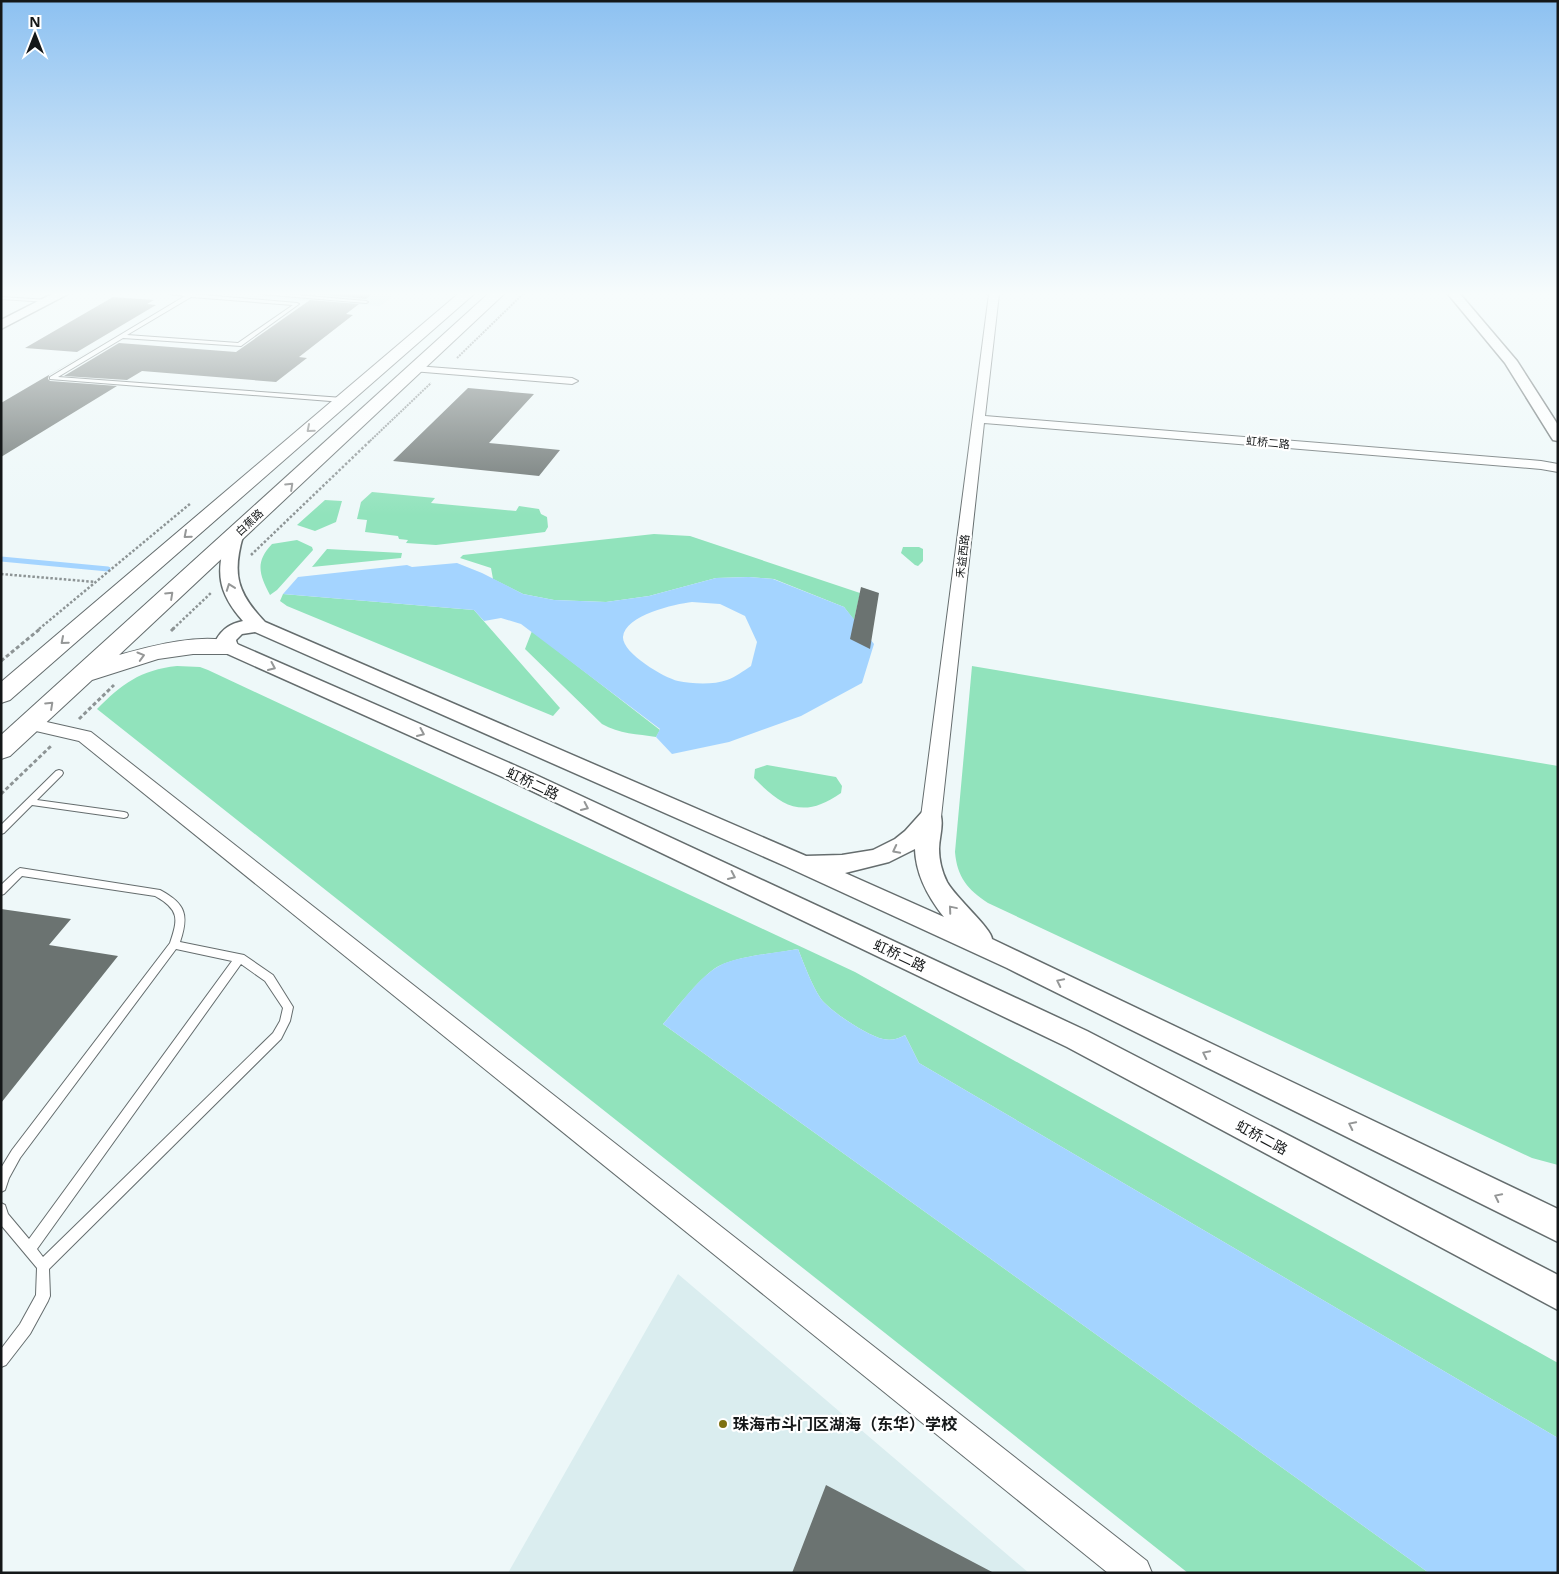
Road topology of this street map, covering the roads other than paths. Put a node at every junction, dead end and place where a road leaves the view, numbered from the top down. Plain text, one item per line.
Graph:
1 (69, 367) edge
2 (381, 367) edge
3 (985, 367) edge
4 (1514, 367) edge
5 (1526, 367) edge
6 (416, 369) joint
7 (572, 381) dead end
8 (343, 400) junction
9 (1558, 416) edge
10 (979, 418) junction
11 (1558, 437) edge
12 (1558, 468) edge
13 (234, 536) junction
14 (258, 626) junction
15 (228, 647) junction
16 (79, 679) junction
17 (1, 695) edge
18 (30, 724) junction
19 (1, 750) edge
20 (59, 773) dead end
21 (30, 802) junction
22 (124, 815) dead end
23 (931, 817) junction
24 (1, 831) edge
25 (794, 860) junction
26 (1, 892) edge
27 (174, 945) junction
28 (240, 958) junction
29 (1016, 961) junction
30 (1, 1186) edge
31 (1, 1209) edge
32 (1543, 1215) edge
33 (1558, 1226) edge
34 (29, 1250) junction
35 (43, 1266) junction
36 (1528, 1277) junction
37 (1558, 1292) edge
38 (1558, 1298) edge
39 (1, 1360) edge
40 (1135, 1573) edge

1 - 8 lane
2 - 8 main road
3 - 10 street, 禾益西路
4 - 11 street
5 - 9 street
6 - 7 street
13 -> 6 main road, 白蕉路
8 -> 17 main road
10 - 12 street, 虹桥二路
10 - 23 street, 禾益西路
14 -> 13 street
16 -> 13 main road, 白蕉路
14 - 15 street
14 - 25 street
16 -> 15 main road
15 -> 36 street, 虹桥二路
18 -> 16 main road, 白蕉路
18 - 19 main road, 白蕉路
18 - 40 street
20 - 21 lane
21 - 22 lane
21 - 24 lane
23 -> 25 street
29 -> 23 street
25 - 29 street
26 - 27 lane
27 - 28 lane
27 - 30 lane
28 - 34 lane
28 - 35 lane
32 -> 29 street
31 - 34 lane
32 - 33 street
34 - 35 lane
35 - 39 lane
36 - 37 street, 虹桥二路
36 - 38 street

